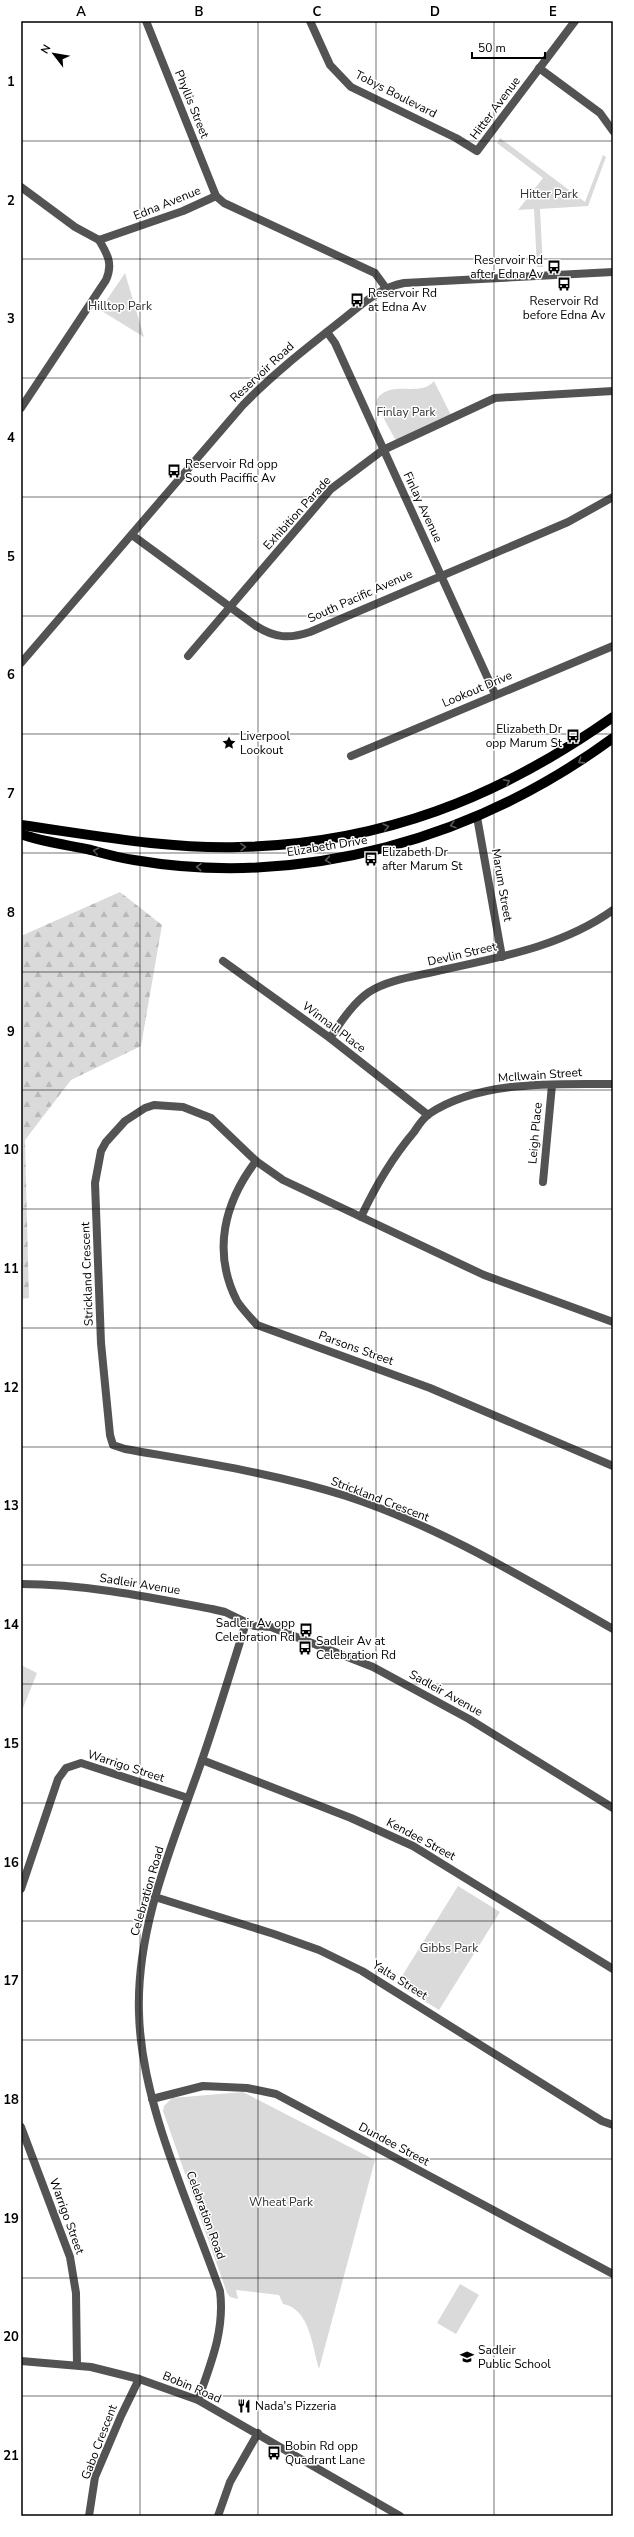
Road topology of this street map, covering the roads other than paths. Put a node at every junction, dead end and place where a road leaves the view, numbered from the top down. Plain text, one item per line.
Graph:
1 (146, 21) edge
2 (310, 21) edge
3 (572, 22) edge
4 (539, 68) junction
5 (613, 131) edge
6 (477, 151) joint
7 (22, 191) edge
8 (216, 196) junction
9 (99, 240) junction
10 (613, 272) edge
11 (386, 288) junction
12 (327, 332) junction
13 (613, 391) edge
14 (21, 408) edge
15 (383, 450) junction
16 (613, 497) edge
17 (132, 535) junction
18 (441, 574) junction
19 (230, 608) junction
20 (613, 646) edge
21 (188, 656) dead end
22 (21, 663) edge
23 (495, 694) junction
24 (613, 716) edge
25 (613, 738) edge
26 (352, 756) dead end
27 (477, 817) junction
28 (21, 825) edge
29 (21, 834) edge
30 (613, 910) edge
31 (502, 957) junction
32 (223, 961) dead end
33 (330, 1038) junction
34 (613, 1084) edge
35 (552, 1086) junction
36 (428, 1114) junction
37 (256, 1161) junction
38 (543, 1182) dead end
39 (360, 1217) junction
40 (613, 1322) edge
41 (613, 1466) edge
42 (21, 1584) edge
43 (246, 1623) junction
44 (613, 1629) edge
45 (202, 1760) junction
46 (188, 1798) junction
47 (613, 1808) edge
48 (21, 1888) edge
49 (155, 1897) junction
50 (613, 1969) edge
51 (152, 2099) junction
52 (613, 2125) edge
53 (21, 2128) edge
54 (613, 2274) edge
55 (21, 2361) edge
56 (77, 2365) junction
57 (140, 2379) junction
58 (198, 2400) junction
59 (258, 2433) junction
60 (89, 2516) edge
61 (218, 2516) edge
62 (400, 2516) edge

1 - 8 street, Phyllis Street
2 - 6 street, Tobys Boulevard
3 - 4 street, Hitter Avenue
4 - 5 street
4 - 6 street, Hitter Avenue
7 - 9 street
8 - 9 street, Edna Avenue
8 - 11 street, Edna Avenue
9 - 14 street
10 - 11 street, Reservoir Road
11 - 12 street, Reservoir Road
12 - 15 street, Finlay Avenue
12 - 17 street, Reservoir Road
13 - 15 street, Exhibition Parade
15 - 18 street, Finlay Avenue
15 - 19 street, Exhibition Parade
16 - 18 street, South Pacific Avenue
17 - 19 street, South Pacific Avenue
17 - 22 street, Reservoir Road
18 - 19 street, South Pacific Avenue
18 - 23 street, Finlay Avenue
19 - 21 street, Exhibition Parade
20 - 23 street, Lookout Drive
23 - 26 street, Lookout Drive
28 -> 24 main road, Elizabeth Drive
25 -> 27 main road, Elizabeth Drive
27 -> 29 main road, Elizabeth Drive
27 - 31 street, Marum Street
30 - 31 street, Devlin Street
31 - 33 street, Devlin Street
32 - 33 street, Winnall Place
33 - 36 street, Winnall Place
34 - 35 street, McIlwain Street
35 - 36 street, McIlwain Street
35 - 38 street, Leigh Place
36 - 39 street, McIlwain Street
37 - 39 street, Strickland Crescent
37 - 41 street, Parsons Street
37 - 44 street, Strickland Crescent
39 - 40 street, Strickland Crescent
42 - 43 street, Sadleir Avenue
43 - 45 street, Celebration Road
43 - 47 street, Sadleir Avenue
45 - 46 street, Celebration Road
45 - 50 street, Kendee Street
46 - 48 street, Warrigo Street
46 - 49 street, Celebration Road
49 - 51 street, Celebration Road
49 - 52 street, Yalta Street
51 - 54 street, Dundee Street
51 - 58 street, Celebration Road
53 - 56 street, Warrigo Street
55 - 56 street, Bobin Road
56 - 57 street, Bobin Road
57 - 58 street, Bobin Road
57 - 60 street, Gabo Crescent
58 - 59 street, Bobin Road
59 - 61 street
59 - 62 street, Bobin Road

